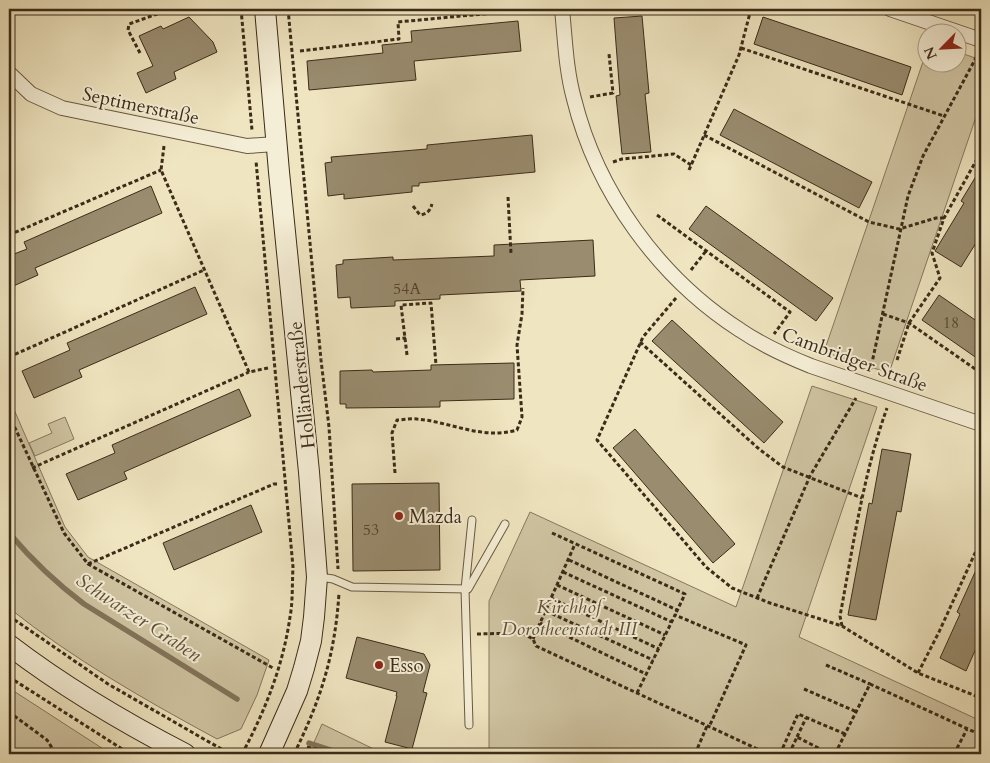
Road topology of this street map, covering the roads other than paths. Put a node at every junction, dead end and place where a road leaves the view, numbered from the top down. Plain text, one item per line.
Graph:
1 (265, 9) edge
2 (562, 9) edge
3 (890, 9) edge
4 (981, 40) edge
5 (9, 74) edge
6 (276, 144) junction
7 (981, 424) edge
8 (472, 520) dead end
9 (504, 524) dead end
10 (317, 577) junction
11 (465, 589) junction
12 (9, 645) edge
13 (469, 725) dead end
14 (185, 754) edge
15 (269, 754) edge

1 - 6 street, Holländerstraße
2 - 7 street, Cambridger Straße
3 - 4 street
5 - 6 street, Septimerstraße
6 - 10 street, Holländerstraße
8 - 11 lane
9 - 11 lane
10 - 11 lane
10 - 15 street, Holländerstraße
11 - 13 lane
12 - 14 street

